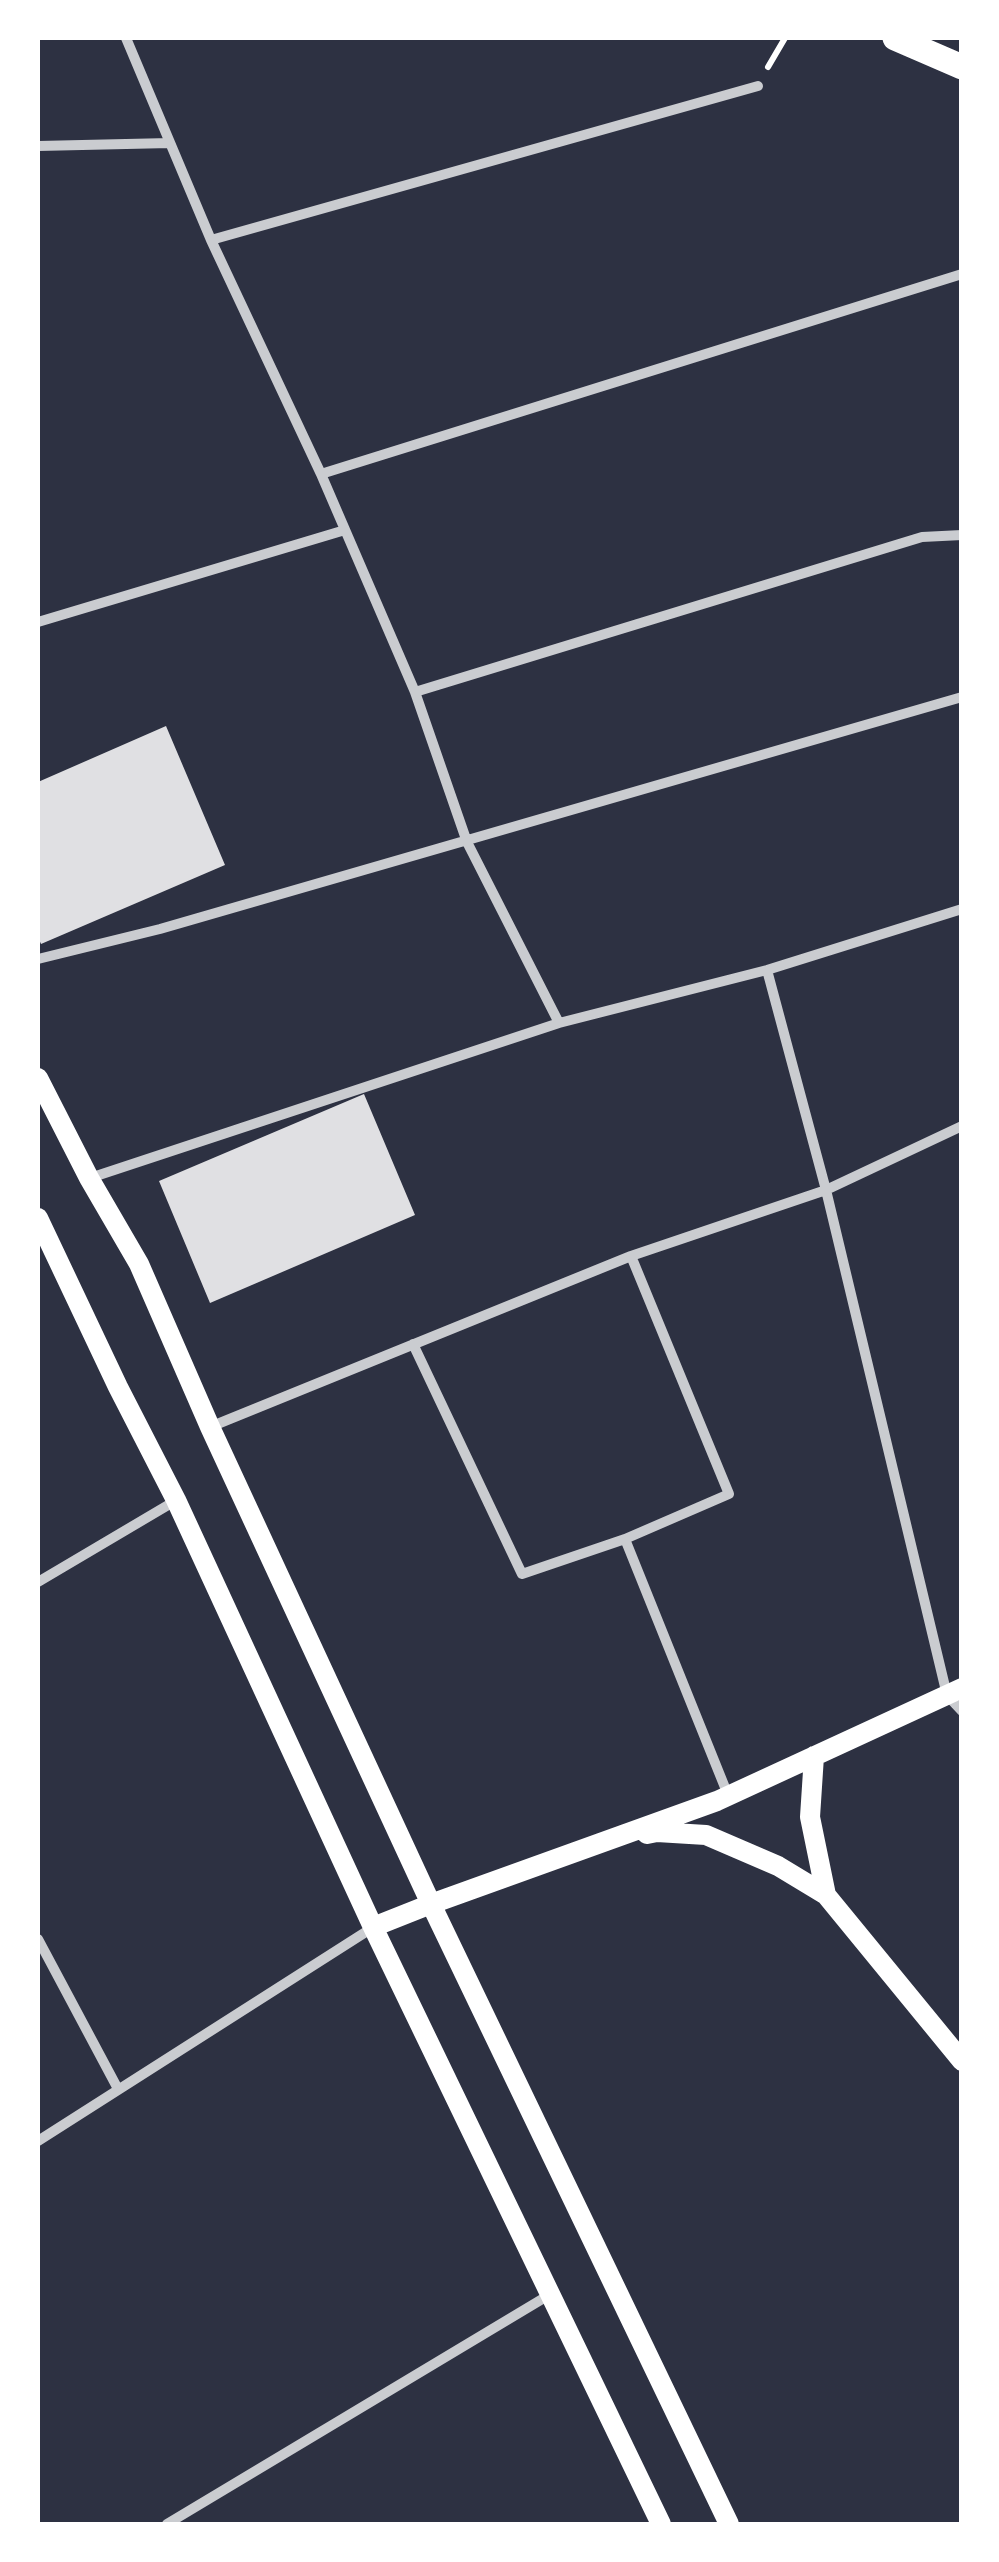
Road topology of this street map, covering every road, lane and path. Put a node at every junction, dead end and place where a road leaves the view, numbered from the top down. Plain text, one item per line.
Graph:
1 (126, 38) edge
2 (784, 38) edge
3 (895, 38) edge
4 (962, 67) edge
5 (758, 86) joint
6 (170, 142) junction
7 (38, 146) edge
8 (211, 240) junction
9 (962, 274) edge
10 (321, 474) junction
11 (344, 530) junction
12 (962, 535) edge
13 (38, 622) edge
14 (414, 692) junction
15 (962, 697) edge
16 (467, 842) junction
17 (962, 909) edge
18 (38, 959) edge
19 (767, 970) junction
20 (558, 1022) junction
21 (38, 1078) edge
22 (962, 1126) edge
23 (89, 1178) junction
24 (826, 1190) junction
25 (38, 1218) edge
26 (630, 1256) junction
27 (413, 1344) junction
28 (210, 1428) junction
29 (176, 1500) junction
30 (625, 1539) junction
31 (38, 1582) edge
32 (957, 1698) edge
33 (814, 1756) junction
34 (728, 1796) junction
35 (602, 1844) junction
36 (826, 1895) junction
37 (431, 1904) junction
38 (373, 1928) junction
39 (38, 1938) edge
40 (962, 2061) edge
41 (118, 2090) junction
42 (38, 2141) edge
43 (549, 2295) junction
44 (167, 2524) edge
45 (661, 2524) edge
46 (729, 2524) edge

1 - 6 street
2 - 5 path
3 - 4 main road
5 - 8 street
6 - 7 street
6 - 8 street
8 - 10 street
9 - 10 street
10 - 11 street
11 - 13 street
11 - 14 street
12 - 14 street
14 - 16 street
15 - 16 street
16 - 18 street
16 - 20 street
17 - 19 street
19 - 20 street
19 - 24 street
20 - 23 street
21 - 23 main road
22 - 24 street
23 - 28 main road
24 - 26 street
24 - 32 street
25 - 29 main road
26 - 27 street
26 - 30 street
27 - 28 street
27 - 30 street
28 - 37 main road
29 - 31 street
29 - 38 main road
30 - 34 street
32 - 33 main road
33 - 34 main road
33 - 36 main road
34 - 35 main road
35 - 36 main road
35 - 37 main road
36 - 40 main road
37 - 38 main road
37 - 46 main road
38 - 41 street
38 - 43 main road
39 - 41 street
41 - 42 street
43 - 44 street
43 - 45 main road

